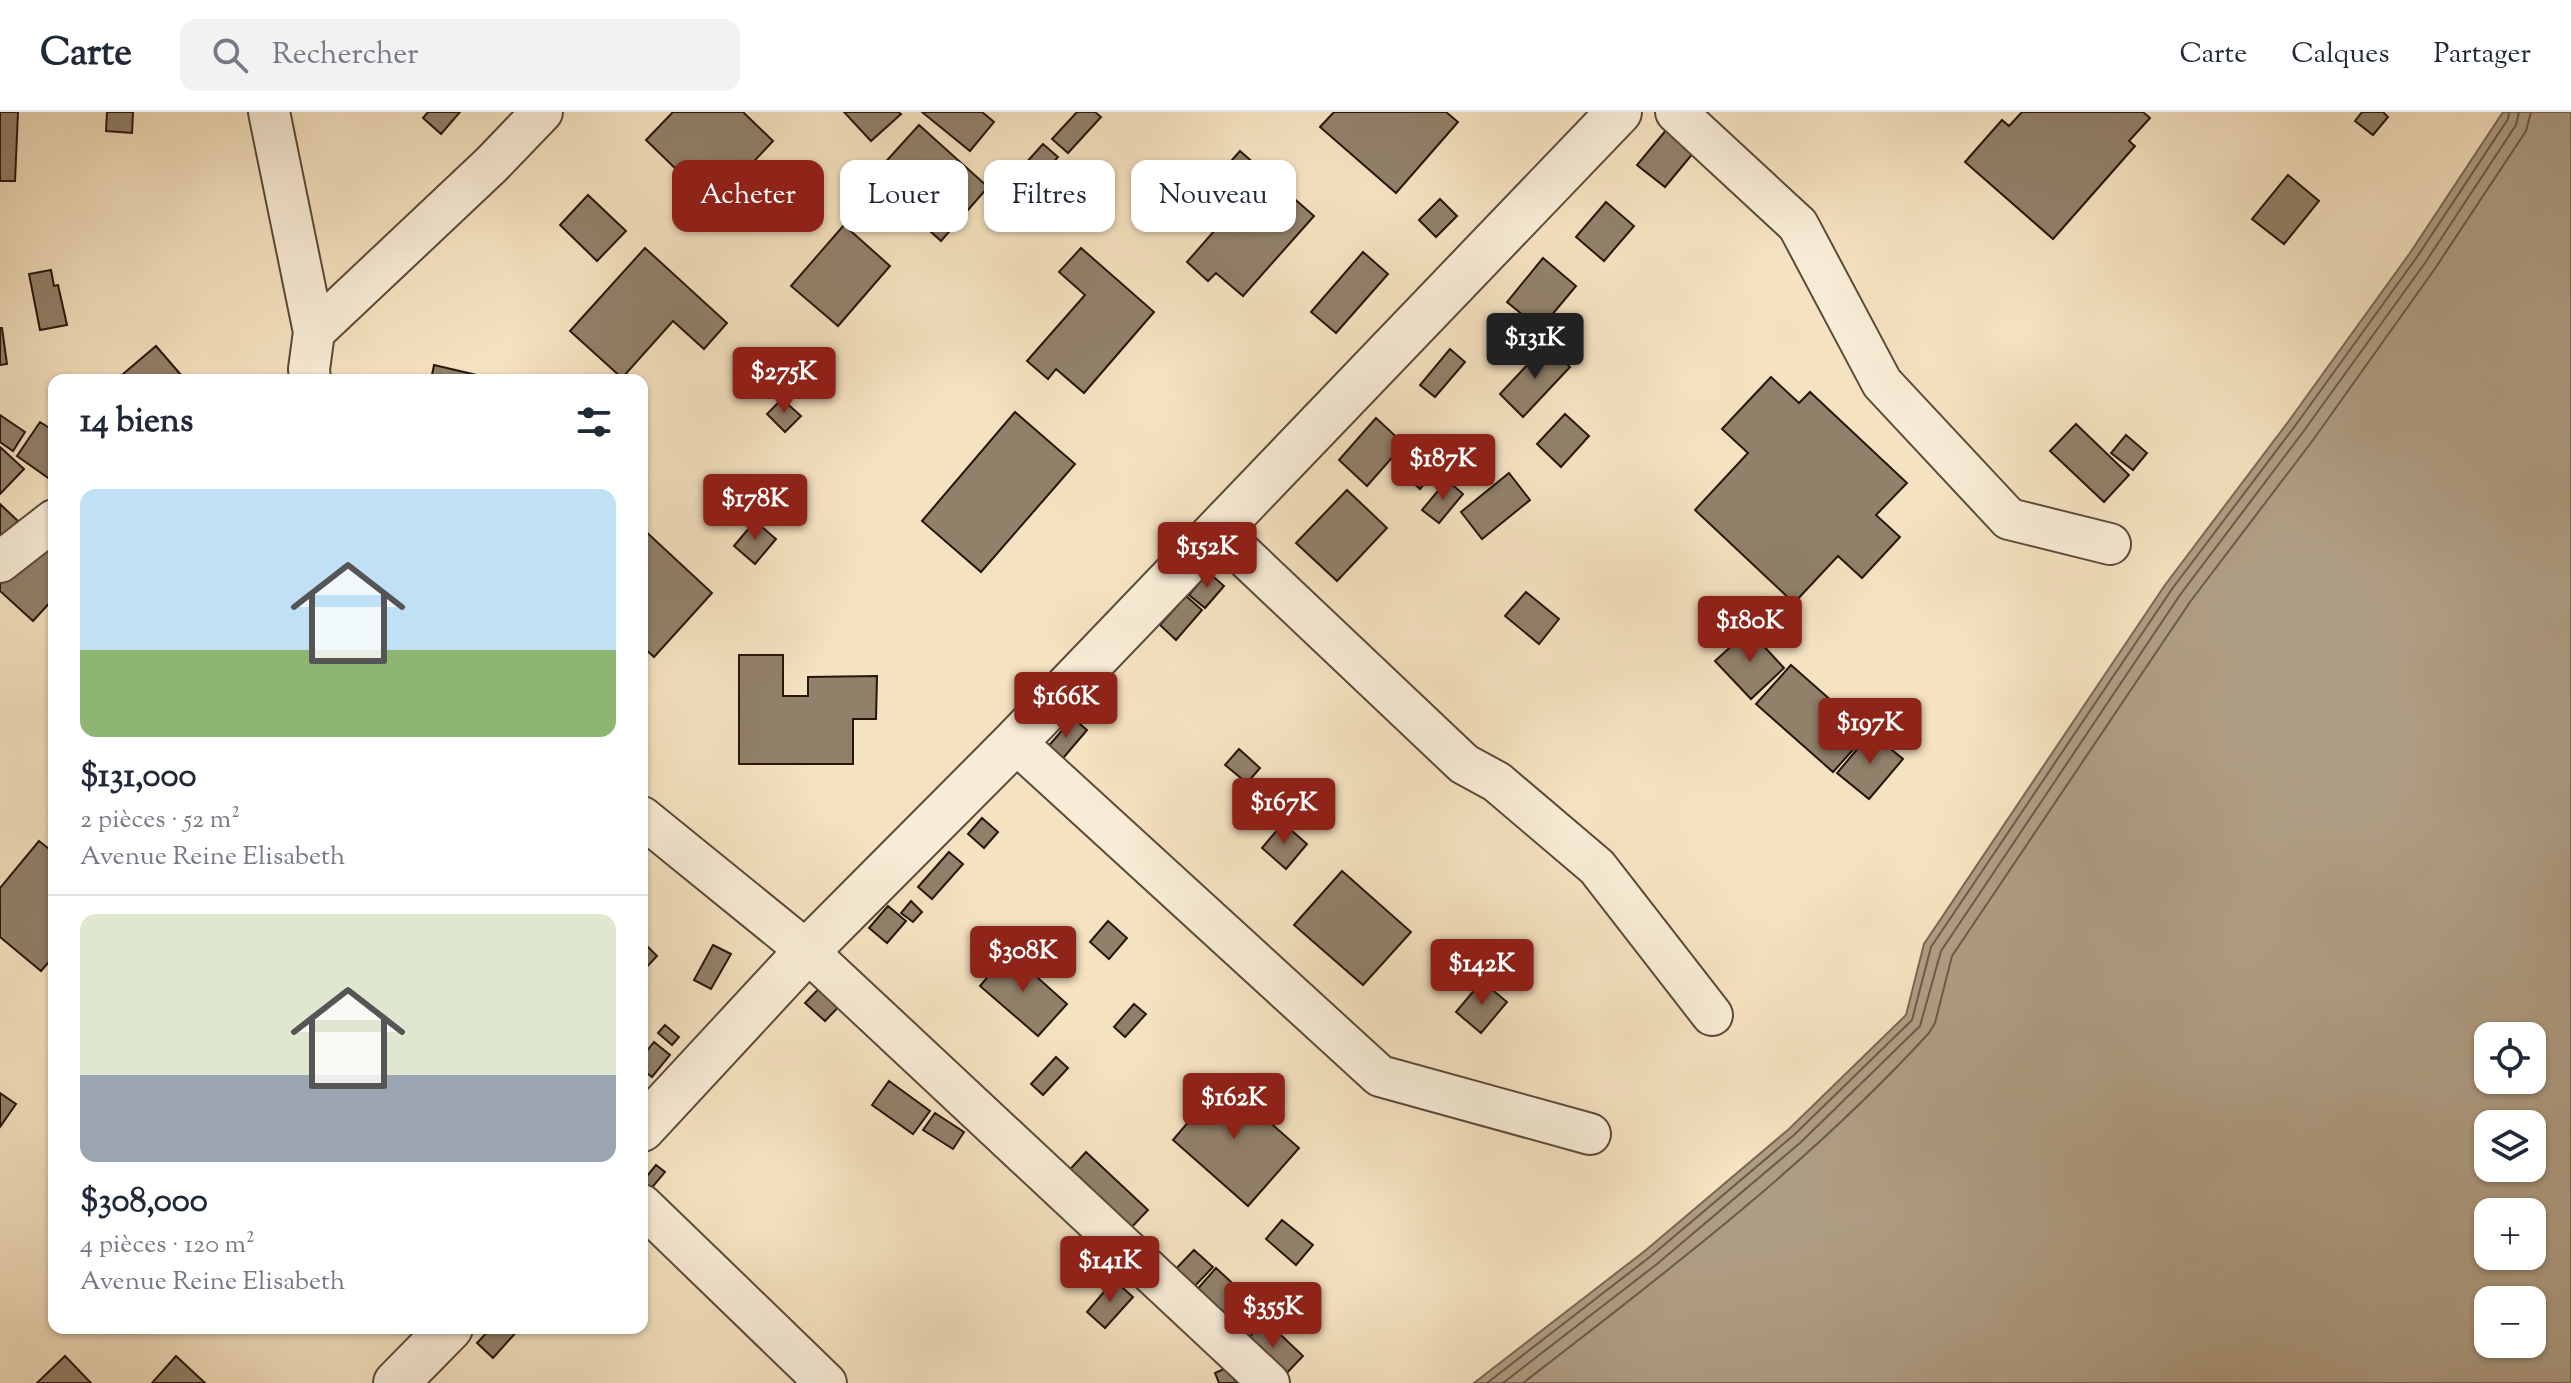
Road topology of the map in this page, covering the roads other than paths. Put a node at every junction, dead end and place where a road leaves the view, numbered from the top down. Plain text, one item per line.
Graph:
1 (269, 112) edge
2 (542, 112) edge
3 (1619, 112) edge
4 (1676, 112) edge
5 (305, 365) edge
6 (48, 525) edge
7 (1218, 531) junction
8 (2110, 544) dead end
9 (0, 562) edge
10 (1015, 742) junction
11 (648, 822) edge
12 (807, 951) junction
13 (1712, 1015) dead end
14 (648, 1123) edge
15 (1590, 1134) dead end
16 (648, 1211) edge
17 (444, 1334) edge
18 (396, 1383) edge
19 (826, 1383) edge
20 (1269, 1383) edge

1 - 5 street
2 - 5 street
3 - 7 street
4 - 8 street
6 - 9 street
7 - 10 street
7 - 13 street
10 - 12 street
10 - 15 street
11 - 12 street
12 - 14 street
12 - 20 street
16 - 19 street
17 - 18 street

